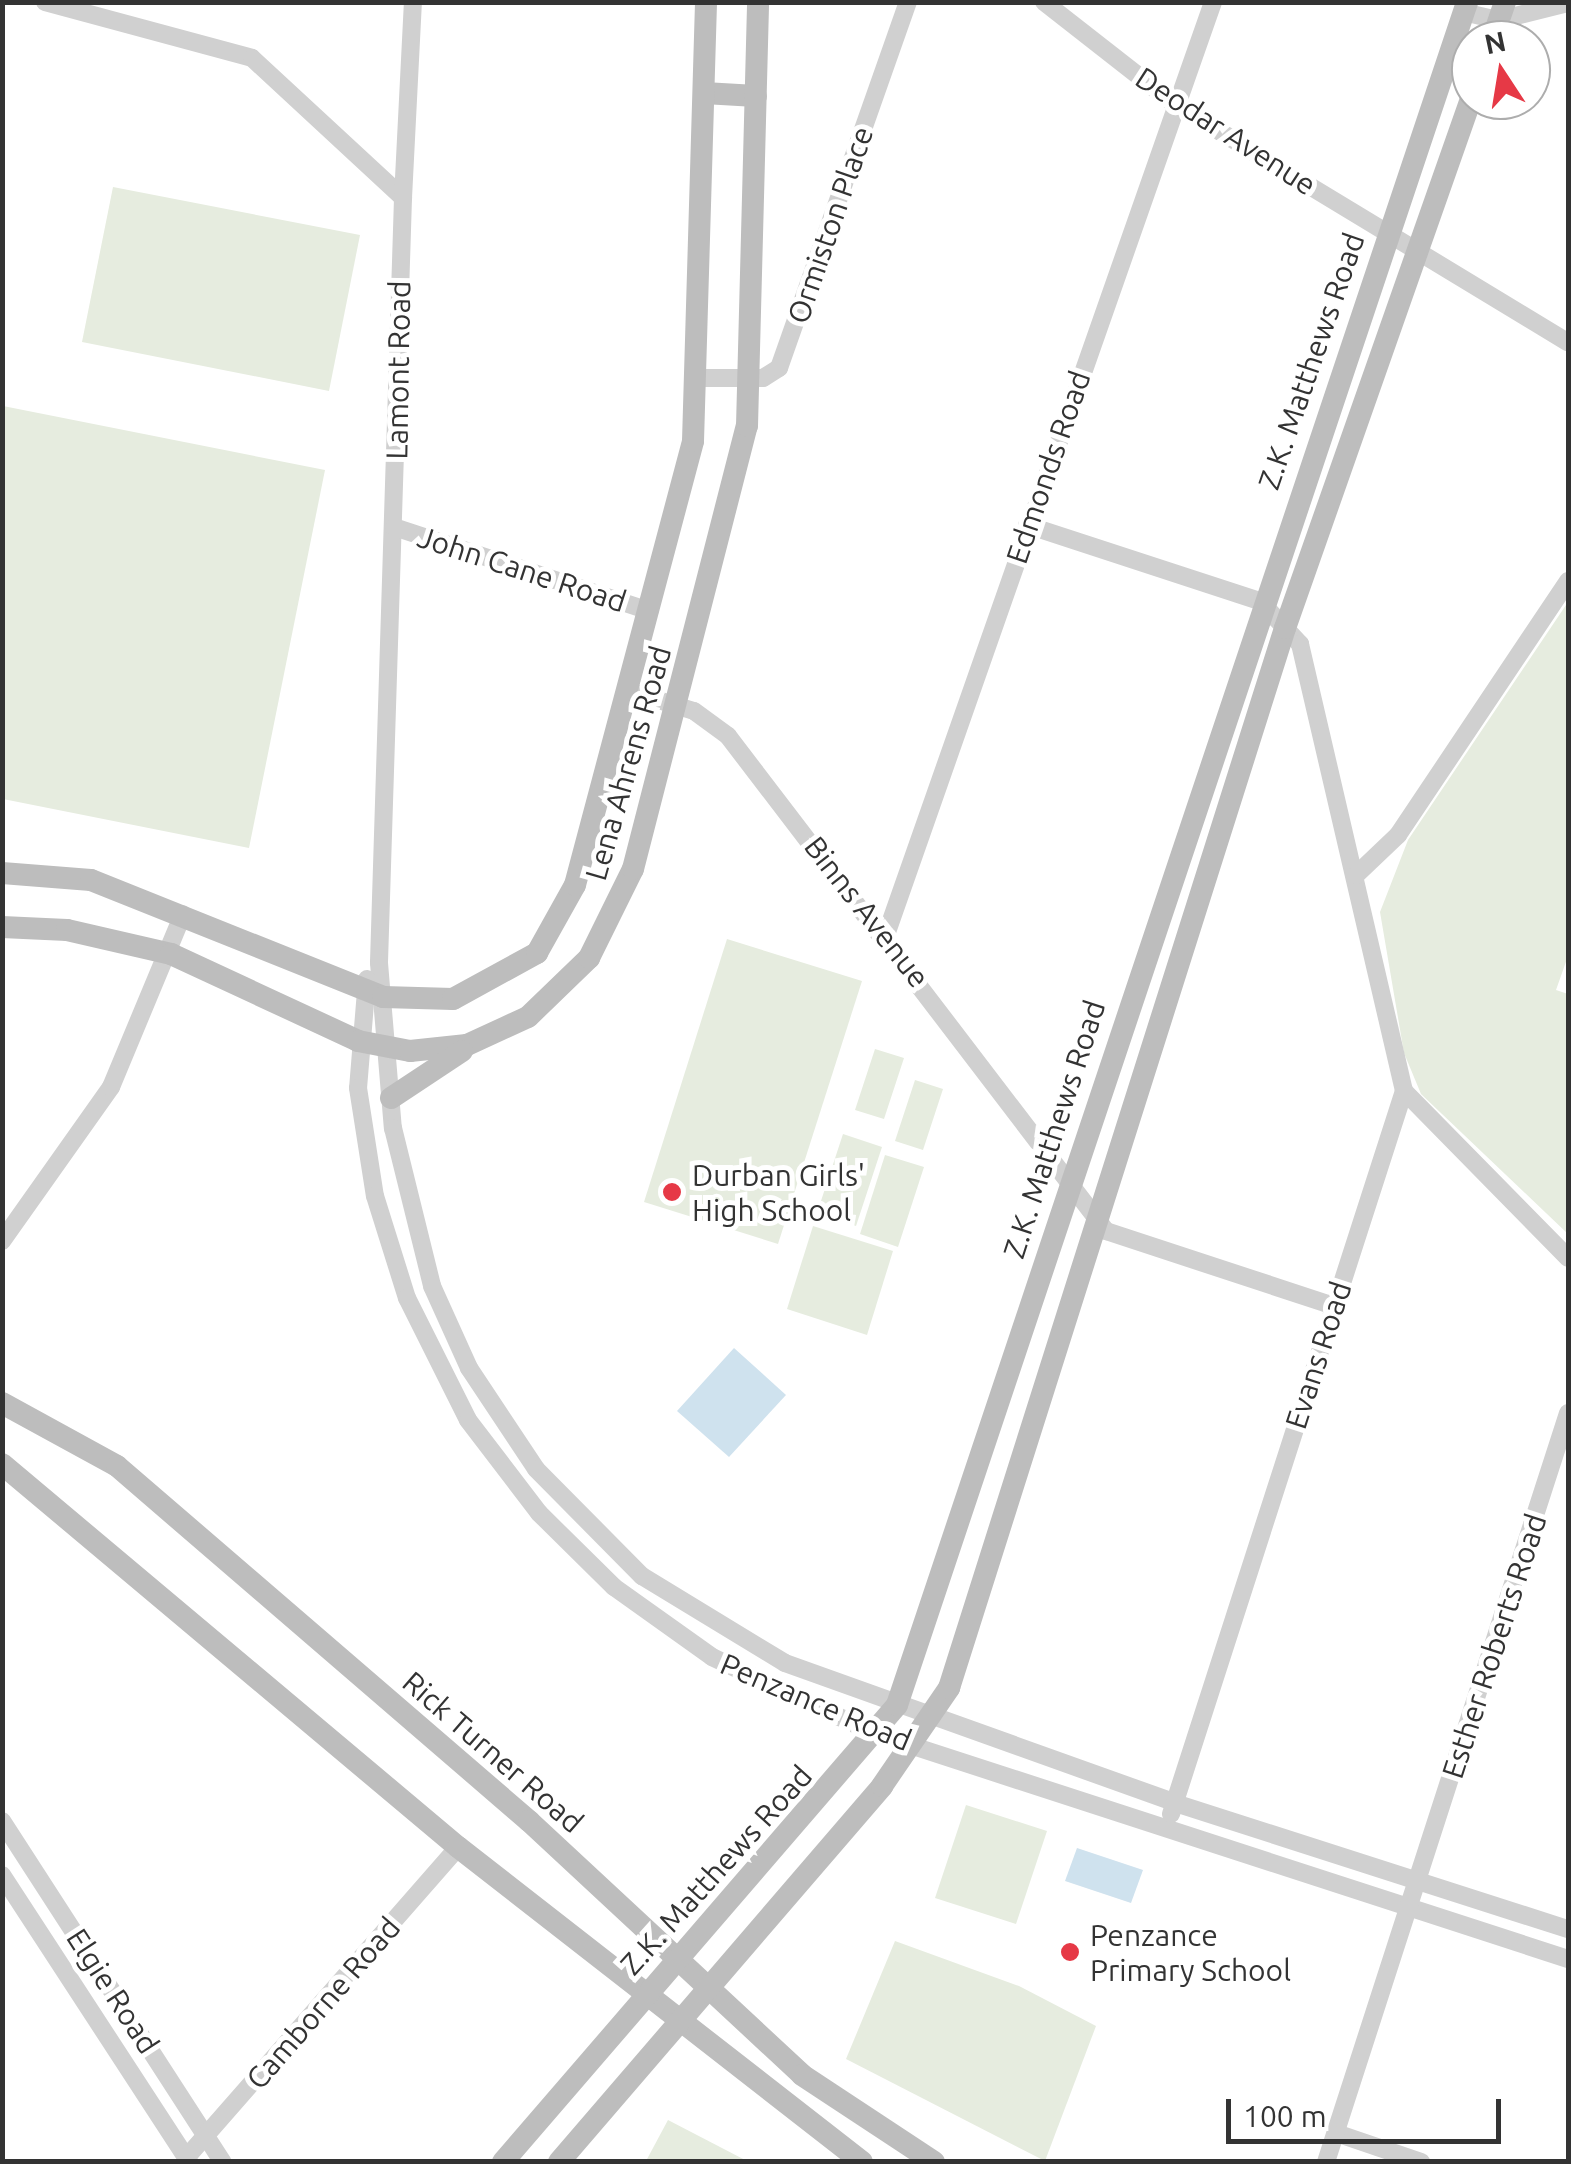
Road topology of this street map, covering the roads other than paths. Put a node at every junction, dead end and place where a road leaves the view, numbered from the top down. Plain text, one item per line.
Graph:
1 (45, 2) edge
2 (413, 2) edge
3 (706, 2) edge
4 (758, 2) edge
5 (908, 2) edge
6 (1044, 2) edge
7 (1213, 2) edge
8 (1568, 2) edge
9 (1465, 7) edge
10 (1496, 20) edge
11 (1502, 20) edge
12 (704, 93) junction
13 (756, 96) junction
14 (1176, 105) junction
15 (1464, 120) edge
16 (402, 198) junction
17 (1387, 232) junction
18 (1418, 250) junction
19 (1568, 342) edge
20 (698, 378) junction
21 (749, 379) junction
22 (1028, 524) junction
23 (394, 526) junction
24 (1568, 581) edge
25 (1260, 601) junction
26 (650, 612) junction
27 (1285, 628) junction
28 (626, 690) junction
29 (678, 706) junction
30 (2, 873) edge
31 (1356, 875) junction
32 (183, 914) junction
33 (2, 927) edge
34 (886, 932) junction
35 (171, 954) junction
36 (379, 962) junction
37 (360, 988) junction
38 (1130, 994) junction
39 (384, 997) junction
40 (1164, 1005) junction
41 (482, 1040) junction
42 (358, 1041) junction
43 (386, 1047) junction
44 (1404, 1091) junction
45 (391, 1098) junction
46 (1068, 1185) junction
47 (1095, 1220) junction
48 (2, 1241) edge
49 (1568, 1258) edge
50 (1334, 1306) junction
51 (453, 1334) junction
52 (427, 1346) junction
53 (2, 1403) edge
54 (1568, 1413) edge
55 (979, 1456) junction
56 (1562, 1456) edge
57 (2, 1464) edge
58 (1018, 1467) junction
59 (566, 1505) junction
60 (548, 1524) junction
61 (688, 1608) junction
62 (672, 1630) junction
63 (897, 1705) junction
64 (933, 1718) junction
65 (876, 1734) junction
66 (914, 1745) junction
67 (1175, 1803) junction
68 (2, 1821) edge
69 (1165, 1830) junction
70 (8, 1842) edge
71 (458, 1846) junction
72 (2, 1875) edge
73 (1420, 1879) junction
74 (1409, 1906) junction
75 (1568, 1929) edge
76 (677, 1958) junction
77 (1568, 1959) edge
78 (706, 1986) junction
79 (644, 1996) junction
80 (678, 2022) junction
81 (1336, 2134) junction
82 (208, 2138) junction
83 (188, 2160) edge
84 (223, 2162) edge
85 (504, 2162) edge
86 (559, 2162) edge
87 (862, 2162) edge
88 (934, 2162) edge
89 (1326, 2162) edge
90 (1421, 2162) edge

1 - 16 street
2 - 16 street, Lamont Road
3 - 12 main road, Lena Ahrens Road
4 - 13 main road, Lena Ahrens Road
5 - 21 street, Ormiston Place
6 - 14 street, Deodar Avenue
7 - 14 street, Edmonds Road
8 - 11 street
9 - 10 street
9 - 17 main road, Z.K. Matthews Road
12 - 13 main road
12 - 20 main road, Lena Ahrens Road
13 - 21 main road, Lena Ahrens Road
14 - 17 street, Deodar Avenue
14 - 22 street, Edmonds Road
15 - 18 main road
16 - 23 street, Lamont Road
17 - 18 street, Deodar Avenue
17 - 25 main road, Z.K. Matthews Road
18 - 19 street, Deodar Avenue
18 - 27 main road
20 - 21 street
20 - 26 main road, Lena Ahrens Road
21 - 29 main road, Lena Ahrens Road
22 - 25 street
22 - 34 street, Edmonds Road
23 - 26 street, John Cane Road
23 - 36 street, Lamont Road
24 - 31 street
25 - 27 street
25 - 38 main road, Z.K. Matthews Road
26 - 28 main road, Lena Ahrens Road
27 - 31 street
27 - 40 main road
28 - 29 street, Binns Avenue
28 - 39 main road, Lena Ahrens Road
29 - 34 street, Binns Avenue
29 - 41 main road, Lena Ahrens Road
30 - 32 main road, Lena Ahrens Road
31 - 44 street
32 - 35 street
32 - 37 main road, Lena Ahrens Road
33 - 35 main road, Lena Ahrens Road
34 - 46 street, Binns Avenue
35 - 42 main road, Lena Ahrens Road
35 - 48 street
36 - 37 street
36 - 39 street, Lamont Road
37 - 39 main road, Lena Ahrens Road
37 - 42 street, Penzance Road
38 - 40 main road
38 - 46 main road, Z.K. Matthews Road
39 - 43 street, Lamont Road
40 - 47 main road
41 - 43 main road, Lena Ahrens Road
41 - 45 main road
42 - 43 main road, Lena Ahrens Road
42 - 52 street, Penzance Road
43 - 45 street, Penzance Road
44 - 49 street
44 - 50 street, Evans Road
45 - 51 street, Penzance Road
46 - 47 street, Binns Avenue
46 - 55 main road, Z.K. Matthews Road
47 - 50 street
47 - 58 main road
50 - 67 street, Evans Road
51 - 52 street
51 - 59 street, Penzance Road
52 - 60 street, Penzance Road
53 - 76 main road, Rick Turner Road
54 - 56 street, Esther Roberts Road
55 - 58 main road
55 - 63 main road, Z.K. Matthews Road
56 - 73 street, Esther Roberts Road
57 - 71 main road
58 - 64 main road
59 - 60 street
59 - 61 street, Penzance Road
60 - 62 street, Penzance Road
61 - 62 street
61 - 63 street, Penzance Road
62 - 65 street, Penzance Road
63 - 64 street, Penzance Road
63 - 65 main road, Z.K. Matthews Road
64 - 66 main road
64 - 67 street, Penzance Road
65 - 66 street, Penzance Road
65 - 76 main road, Z.K. Matthews Road
66 - 69 street, Penzance Road
66 - 78 main road
67 - 69 street, Evans Road
67 - 73 street, Penzance Road
68 - 70 street, Elgie Road
69 - 74 street, Penzance Road
70 - 82 street, Elgie Road
71 - 79 main road
71 - 82 street, Camborne Road
72 - 83 street, Elgie Road
73 - 74 street, Esther Roberts Road
73 - 75 street, Penzance Road
74 - 77 street, Penzance Road
74 - 81 street, Esther Roberts Road
76 - 78 main road, Rick Turner Road
76 - 79 main road, Z.K. Matthews Road
78 - 80 main road
78 - 88 main road, Rick Turner Road
79 - 80 main road
79 - 85 main road, Z.K. Matthews Road
80 - 86 main road
80 - 87 main road
81 - 89 street, Esther Roberts Road
81 - 90 street
82 - 83 street, Camborne Road
82 - 84 street, Elgie Road

